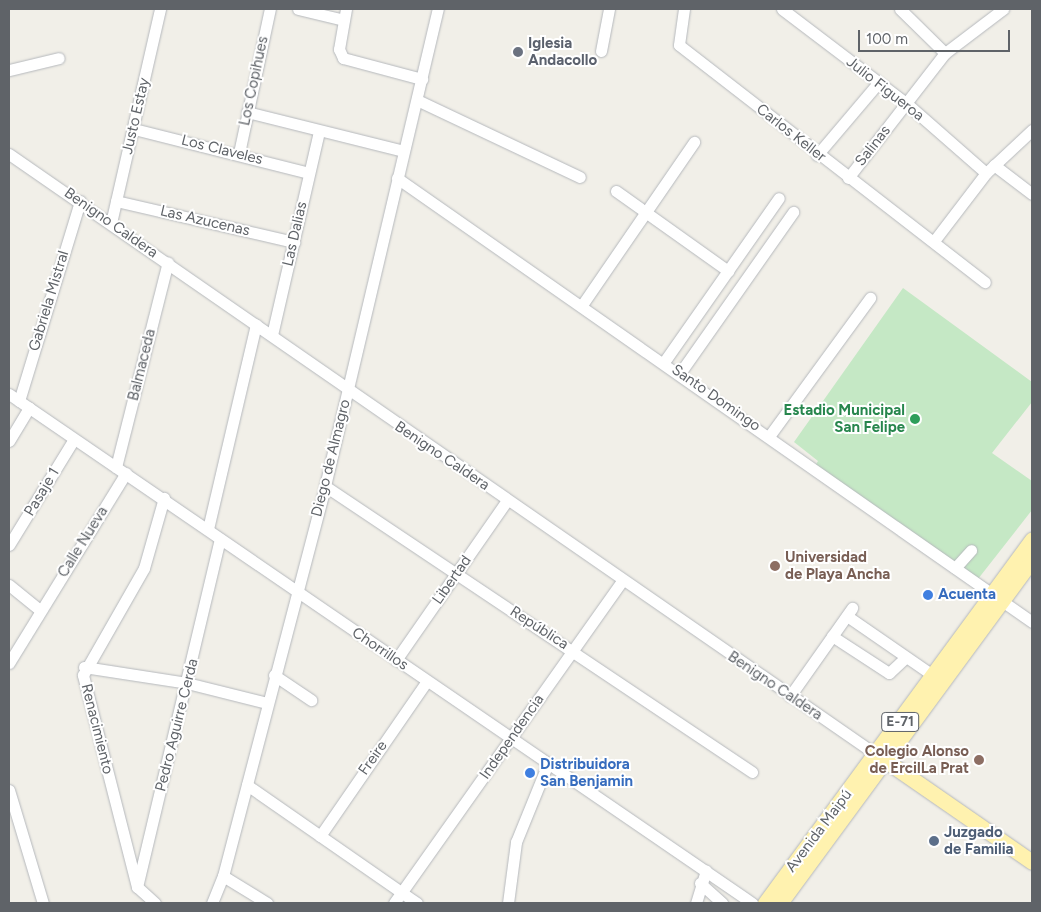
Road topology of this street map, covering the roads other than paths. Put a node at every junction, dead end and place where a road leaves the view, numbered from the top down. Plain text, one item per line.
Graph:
1 (160, 9) edge
2 (270, 9) edge
3 (298, 9) edge
4 (438, 9) edge
5 (609, 9) edge
6 (684, 9) edge
7 (782, 9) edge
8 (900, 9) edge
9 (1003, 9) edge
10 (345, 15) edge
11 (601, 52) dead end
12 (946, 53) junction
13 (59, 58) dead end
14 (9, 70) edge
15 (422, 79) junction
16 (878, 83) junction
17 (417, 100) junction
18 (906, 103) junction
19 (247, 112) junction
20 (134, 129) junction
21 (1032, 130) edge
22 (319, 132) junction
23 (694, 142) dead end
24 (403, 151) junction
25 (239, 153) junction
26 (9, 154) edge
27 (817, 155) junction
28 (990, 169) junction
29 (309, 173) junction
30 (580, 177) dead end
31 (397, 178) junction
32 (848, 178) junction
33 (616, 191) dead end
34 (1032, 194) edge
35 (779, 198) dead end
36 (80, 201) junction
37 (116, 201) junction
38 (646, 212) junction
39 (793, 212) dead end
40 (111, 223) junction
41 (934, 241) junction
42 (294, 242) junction
43 (168, 262) junction
44 (728, 271) junction
45 (985, 282) dead end
46 (870, 298) dead end
47 (582, 305) junction
48 (256, 325) junction
49 (272, 336) junction
50 (664, 362) junction
51 (680, 372) junction
52 (347, 391) junction
53 (9, 394) edge
54 (18, 401) junction
55 (29, 408) junction
56 (770, 435) junction
57 (74, 439) junction
58 (9, 441) edge
59 (116, 467) junction
60 (126, 474) junction
61 (325, 486) junction
62 (164, 498) junction
63 (507, 500) junction
64 (208, 530) junction
65 (220, 539) junction
66 (1032, 540) edge
67 (9, 545) edge
68 (971, 550) dead end
69 (1032, 560) edge
70 (955, 568) junction
71 (456, 574) junction
72 (622, 581) junction
73 (9, 585) edge
74 (295, 591) junction
75 (997, 598) junction
76 (40, 610) junction
77 (1032, 622) edge
78 (832, 636) junction
79 (573, 650) junction
80 (906, 657) junction
81 (396, 660) junction
82 (9, 663) edge
83 (84, 667) junction
84 (274, 675) junction
85 (934, 676) junction
86 (427, 681) junction
87 (187, 683) junction
88 (790, 696) junction
89 (311, 700) dead end
90 (267, 703) junction
91 (512, 738) junction
92 (881, 758) junction
93 (548, 763) junction
94 (752, 772) dead end
95 (247, 785) junction
96 (9, 790) edge
97 (320, 836) junction
98 (1032, 862) edge
99 (706, 871) junction
100 (223, 876) junction
101 (700, 883) junction
102 (137, 887) junction
103 (401, 892) junction
104 (43, 903) edge
105 (155, 903) edge
106 (212, 903) edge
107 (268, 903) edge
108 (394, 903) edge
109 (417, 903) edge
110 (508, 903) edge
111 (696, 903) edge
112 (722, 903) edge
113 (752, 903) edge
114 (765, 903) edge
115 (780, 903) edge

1 - 20 street, Justo Estay
2 - 19 street, Los Copihues
3 - 10 street
4 - 15 street, Diego de Almagro
5 - 11 street
6 - 27 street, Carlos Keller
7 - 16 street, Julio Figueroa
8 - 12 street
9 - 12 street, Salinas
10 - 15 street
12 - 18 street, Salinas
13 - 14 street
15 - 17 street, Diego de Almagro
16 - 18 street, Julio Figueroa
16 - 27 street
17 - 24 street, Diego de Almagro
17 - 30 street
18 - 28 street, Julio Figueroa
18 - 32 street, Salinas
19 - 22 street
19 - 25 street, Los Copihues
20 - 25 street, Los Claveles
20 - 37 street, Justo Estay
21 - 28 street
22 - 24 street
22 - 29 street, Las Dalias
23 - 38 street
24 - 31 street, Diego de Almagro
25 - 29 street, Los Claveles
26 - 36 street, Benigno Caldera
27 - 32 street, Carlos Keller
28 - 34 street, Julio Figueroa
28 - 41 street
29 - 42 street, Las Dalias
31 - 47 street, Santo Domingo
31 - 52 street, Diego de Almagro
32 - 41 street, Carlos Keller
33 - 38 street
35 - 44 street
36 - 40 street, Benigno Caldera
36 - 54 street, Gabriela Mistral
37 - 40 street, Justo Estay
37 - 42 street, Las Azucenas
38 - 44 street
38 - 47 street
39 - 51 street
40 - 43 street, Benigno Caldera
41 - 45 street, Carlos Keller
42 - 49 street, Las Dalias
43 - 48 street, Benigno Caldera
43 - 59 street, Balmaceda
44 - 50 street
46 - 56 street
47 - 50 street, Santo Domingo
48 - 49 street, Benigno Caldera
48 - 64 street
49 - 52 street, Benigno Caldera
50 - 51 street, Santo Domingo
51 - 56 street, Santo Domingo
52 - 61 street, Diego de Almagro
52 - 63 street, Benigno Caldera
53 - 54 street, Chorrillos
54 - 55 street, Chorrillos
55 - 57 street, Chorrillos
55 - 58 street
56 - 70 street, Santo Domingo
57 - 59 street, Chorrillos
57 - 67 street, Pasaje 1
59 - 60 street, Chorrillos
60 - 62 street, Chorrillos
60 - 76 street, Calle Nueva
61 - 71 street, República
61 - 74 street, Diego de Almagro
62 - 64 street, Chorrillos
62 - 83 street, Renacimiento
63 - 71 street, Libertad
63 - 72 street, Benigno Caldera
64 - 65 street, Chorrillos
65 - 74 street, Chorrillos
65 - 87 street, Pedro Aguirre Cerda
66 - 75 main road, Avenida Maipú / E-71
68 - 70 street
69 - 75 main road, Avenida Maipú / E-71
70 - 75 street, Santo Domingo
71 - 79 street, República
71 - 81 street, Libertad
72 - 79 street, Independencia
72 - 88 street, Benigno Caldera
73 - 76 street
74 - 81 street, Chorrillos
74 - 84 street, Diego de Almagro
75 - 77 street, Santo Domingo
75 - 85 main road, Avenida Maipú / E-71
75 - 92 main road, Avenida Maipú / E-71
76 - 82 street, Calle Nueva
78 - 80 street
78 - 80 street
78 - 88 street
79 - 91 street, Independencia
79 - 94 street, República
80 - 85 street
81 - 86 street, Chorrillos
83 - 87 street
83 - 102 street, Renacimiento
84 - 89 street
84 - 90 street, Diego de Almagro
85 - 92 main road, Avenida Maipú / E-71
86 - 91 street, Chorrillos
86 - 97 street, Freire
87 - 90 street
87 - 102 street, Pedro Aguirre Cerda
88 - 92 street, Benigno Caldera
90 - 95 street, Diego de Almagro
91 - 93 street, Chorrillos
91 - 103 street, Independencia
92 - 98 main road
92 - 114 main road, Avenida Maipú / E-71
92 - 115 main road, Avenida Maipú / E-71
93 - 99 street, Chorrillos
93 - 110 street
95 - 97 street
95 - 100 street, Diego de Almagro
96 - 104 street
97 - 103 street
99 - 101 street
99 - 113 street, Chorrillos
100 - 106 street, Diego de Almagro
100 - 107 street
101 - 111 street
101 - 112 street
102 - 105 street
103 - 108 street, Independencia
103 - 109 street

